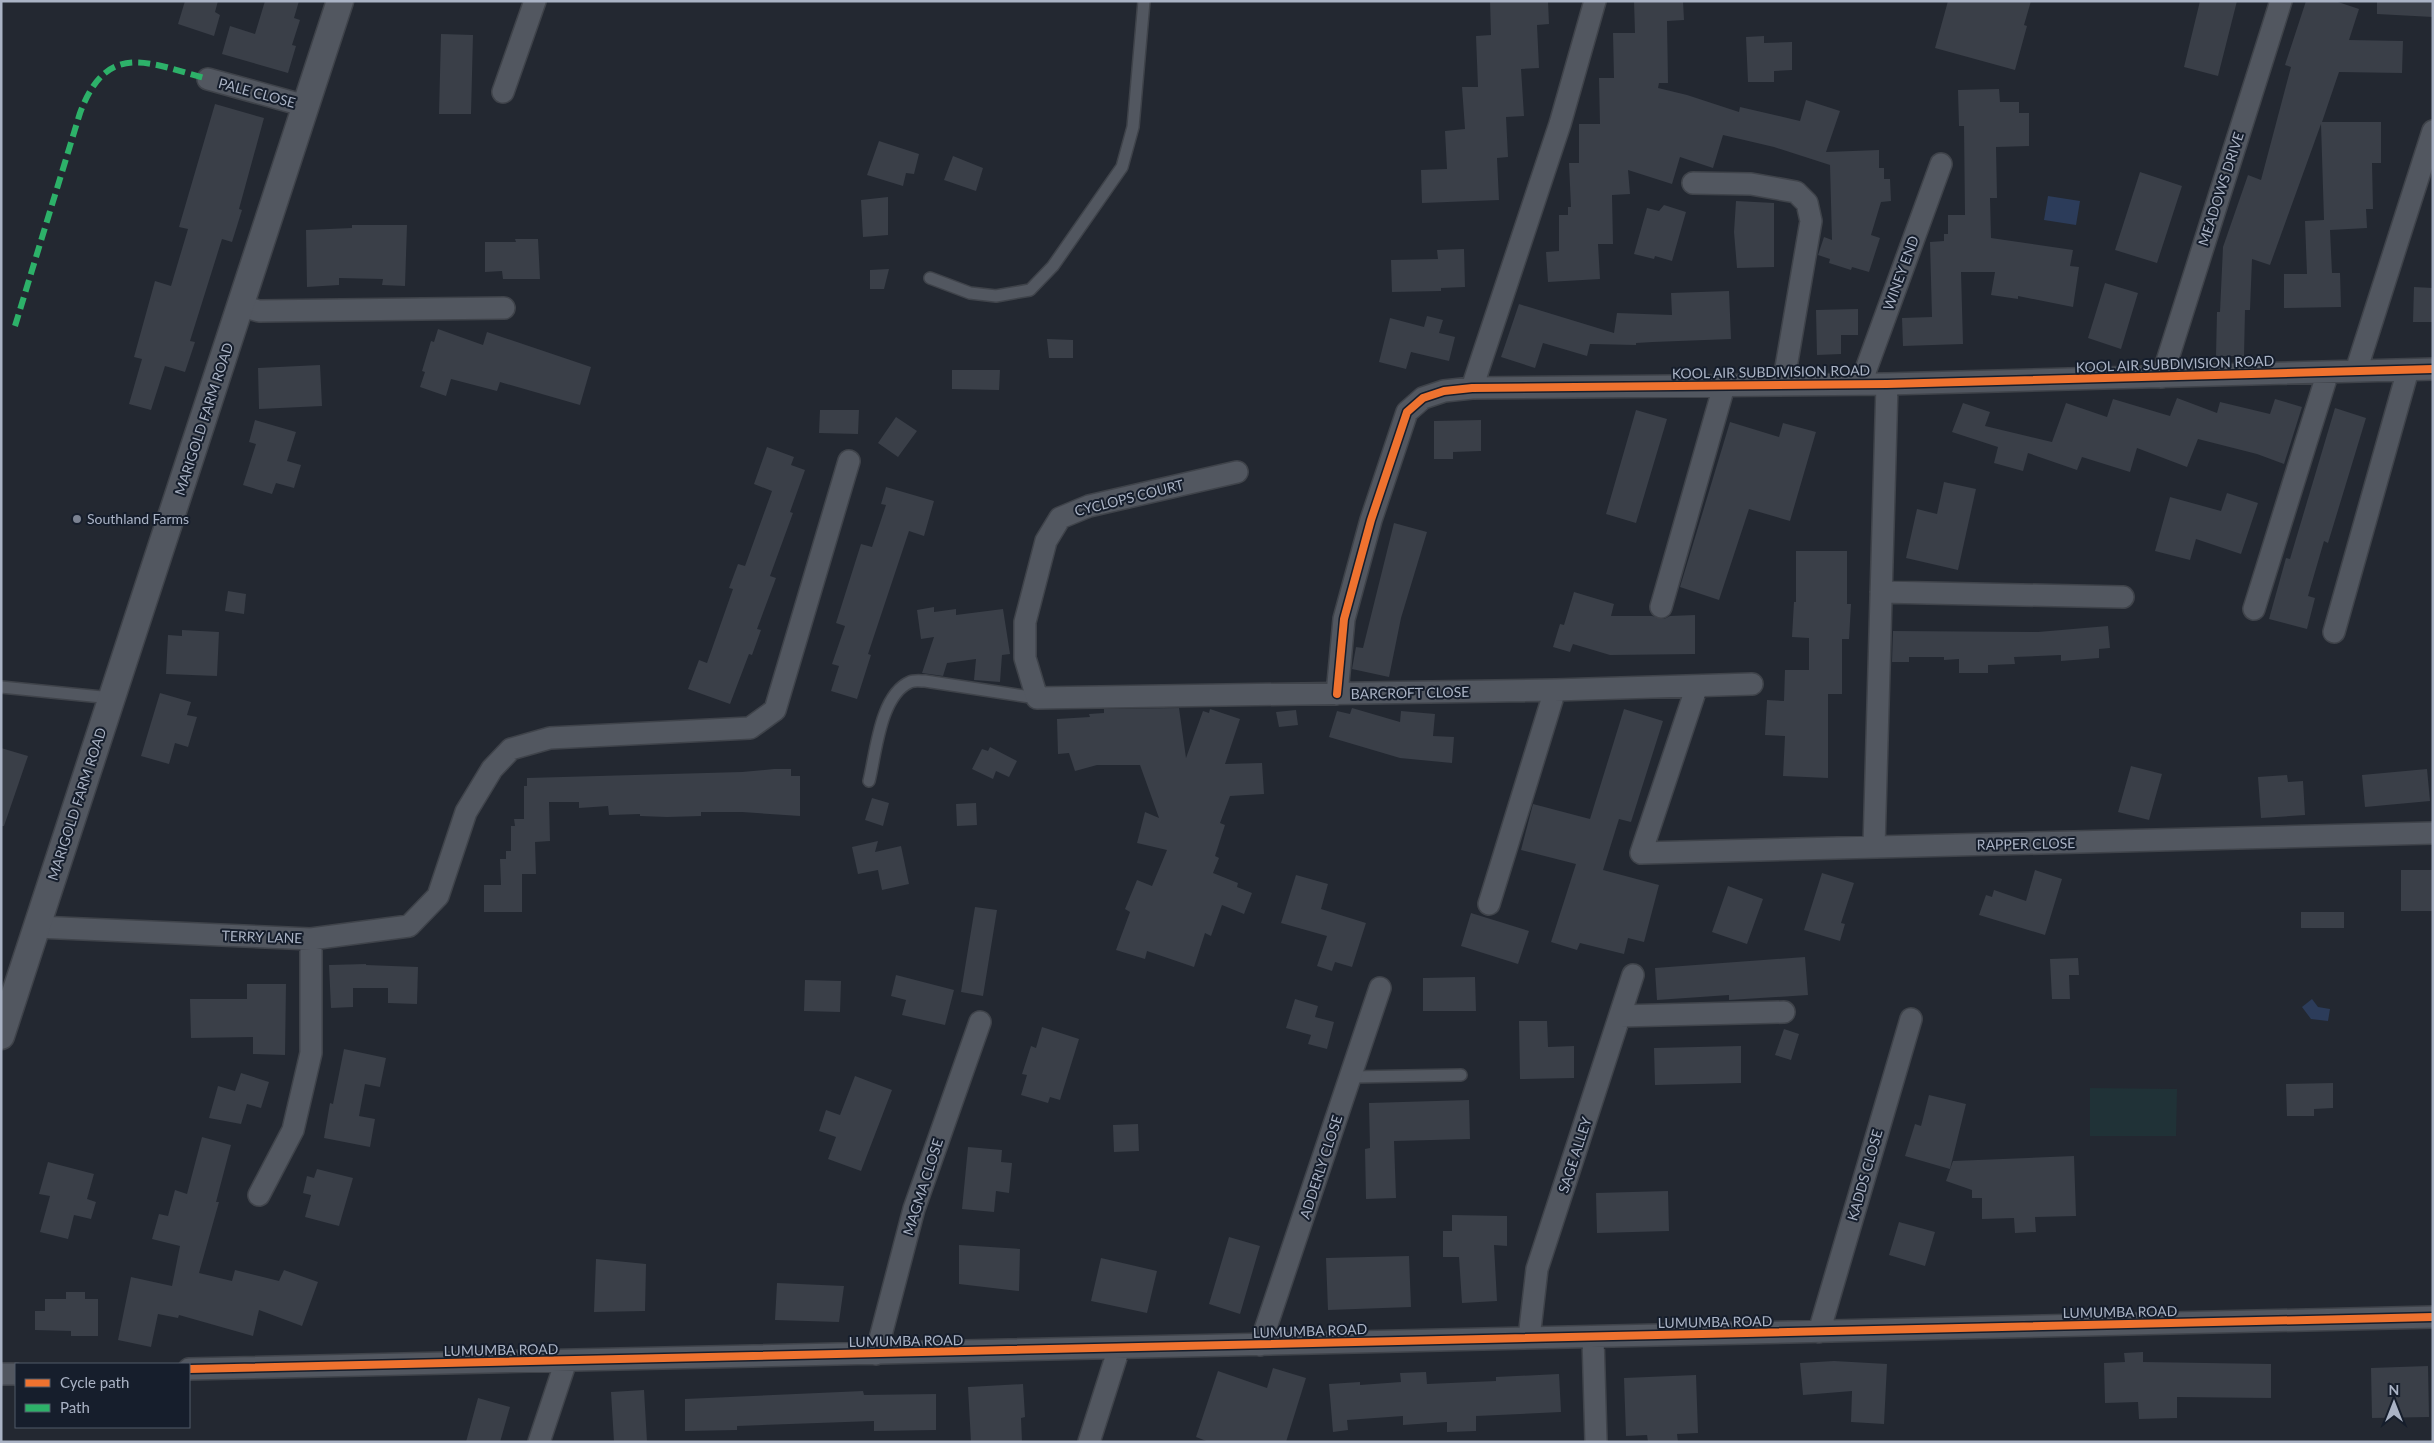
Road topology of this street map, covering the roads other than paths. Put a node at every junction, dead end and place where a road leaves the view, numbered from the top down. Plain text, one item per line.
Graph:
1 (340, 1) edge
2 (536, 1) edge
3 (1144, 1) edge
4 (1595, 1) edge
5 (2281, 1) edge
6 (208, 79) dead end
7 (503, 92) dead end
8 (306, 106) junction
9 (2433, 131) edge
10 (1941, 164) dead end
11 (1693, 183) dead end
12 (930, 278) dead end
13 (241, 306) junction
14 (504, 308) dead end
15 (2433, 369) edge
16 (2408, 370) junction
17 (2356, 371) junction
18 (2328, 372) junction
19 (2162, 377) junction
20 (1861, 383) junction
21 (1783, 384) junction
22 (1887, 384) junction
23 (1724, 386) junction
24 (1472, 388) junction
25 (850, 461) dead end
26 (1237, 472) dead end
27 (1881, 592) junction
28 (2123, 597) dead end
29 (1661, 607) dead end
30 (2254, 609) dead end
31 (2334, 632) dead end
32 (1752, 684) dead end
33 (1697, 686) junction
34 (1, 687) edge
35 (1555, 690) junction
36 (1337, 694) junction
37 (112, 698) junction
38 (1037, 698) junction
39 (870, 781) dead end
40 (2433, 833) edge
41 (1874, 847) junction
42 (1489, 904) dead end
43 (37, 927) junction
44 (311, 939) junction
45 (1633, 975) dead end
46 (1380, 988) dead end
47 (1784, 1012) dead end
48 (1620, 1016) junction
49 (1911, 1019) dead end
50 (980, 1022) dead end
51 (1, 1036) edge
52 (1461, 1075) dead end
53 (1351, 1077) junction
54 (259, 1195) dead end
55 (2433, 1317) edge
56 (1819, 1332) junction
57 (1594, 1337) junction
58 (1529, 1338) junction
59 (1260, 1345) junction
60 (1119, 1348) junction
61 (876, 1354) junction
62 (566, 1361) junction
63 (190, 1370) edge
64 (1, 1374) edge
65 (15, 1374) edge
66 (539, 1442) edge
67 (1089, 1442) edge
68 (1596, 1442) edge

1 - 8 street, MARIGOLD FARM ROAD
2 - 7 street
3 - 12 lane
4 - 24 street
5 - 19 street, MEADOWS DRIVE
6 - 8 street, PALE CLOSE
8 - 13 street, MARIGOLD FARM ROAD
9 - 17 street
10 - 20 street, WINEY END
11 - 21 street
13 - 14 street
13 - 37 street, MARIGOLD FARM ROAD
15 - 16 street, KOOL AIR SUBDIVISION ROAD
16 - 17 street, KOOL AIR SUBDIVISION ROAD
16 - 31 street
17 - 18 street, KOOL AIR SUBDIVISION ROAD
18 - 19 street, KOOL AIR SUBDIVISION ROAD
18 - 30 street
19 - 22 street, KOOL AIR SUBDIVISION ROAD
20 - 21 street, KOOL AIR SUBDIVISION ROAD
20 - 22 street, KOOL AIR SUBDIVISION ROAD
21 - 23 street, KOOL AIR SUBDIVISION ROAD
22 - 27 street
23 - 24 street, KOOL AIR SUBDIVISION ROAD
23 - 29 street
24 - 36 street, KOOL AIR SUBDIVISION ROAD
25 - 44 street
26 - 38 street, CYCLOPS COURT
27 - 28 street
27 - 41 street
32 - 33 street, BARCROFT CLOSE
33 - 35 street, BARCROFT CLOSE
33 - 41 street, RAPPER CLOSE
34 - 37 lane
35 - 36 street, BARCROFT CLOSE
35 - 42 street
36 - 38 street, BARCROFT CLOSE
37 - 43 street, MARIGOLD FARM ROAD
38 - 39 lane
40 - 41 street, RAPPER CLOSE
43 - 44 street, TERRY LANE
43 - 51 street, MARIGOLD FARM ROAD
44 - 54 street, TERRY LANE
45 - 48 street, SAGE ALLEY
46 - 53 street, ADDERLY CLOSE
47 - 48 street
48 - 58 street, SAGE ALLEY
49 - 56 street, KADDS CLOSE
50 - 61 street, MAGMA CLOSE
52 - 53 lane
53 - 59 street, ADDERLY CLOSE
55 - 56 street, LUMUMBA ROAD
56 - 57 street, LUMUMBA ROAD
57 - 58 street, LUMUMBA ROAD
57 - 68 street
58 - 59 street, LUMUMBA ROAD
59 - 60 street, LUMUMBA ROAD
60 - 61 street, LUMUMBA ROAD
60 - 67 street
61 - 62 street, LUMUMBA ROAD
62 - 63 street, LUMUMBA ROAD
62 - 66 street
64 - 65 street

